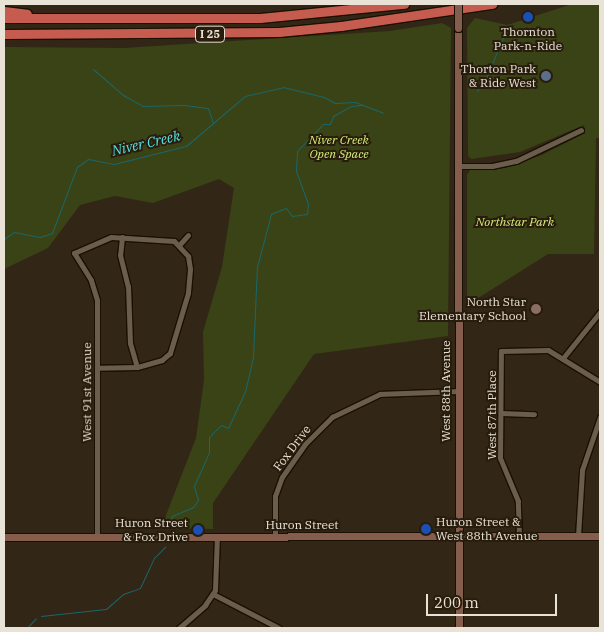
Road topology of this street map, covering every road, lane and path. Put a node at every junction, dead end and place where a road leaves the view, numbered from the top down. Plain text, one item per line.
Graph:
1 (404, 4) edge
2 (458, 4) edge
3 (492, 4) edge
4 (4, 11) edge
5 (4, 18) edge
6 (89, 19) junction
7 (358, 24) junction
8 (4, 28) edge
9 (4, 34) edge
10 (581, 130) dead end
11 (457, 166) junction
12 (188, 235) dead end
13 (122, 237) junction
14 (180, 244) junction
15 (600, 312) edge
16 (563, 358) junction
17 (138, 367) junction
18 (98, 368) junction
19 (600, 382) edge
20 (457, 391) junction
21 (501, 414) junction
22 (534, 414) dead end
23 (600, 417) edge
24 (458, 535) junction
25 (97, 536) junction
26 (217, 536) junction
27 (275, 536) junction
28 (519, 536) junction
29 (578, 536) junction
30 (600, 536) edge
31 (4, 537) edge
32 (213, 594) junction
33 (179, 628) edge
34 (279, 628) edge
35 (459, 628) edge

1 - 6 highway, I 25
2 - 11 main road, West 88th Avenue, bridge
3 - 7 highway, I 25
4 - 6 highway
5 - 6 highway, I 25
7 - 8 highway
7 - 9 highway, I 25
10 - 11 street
11 - 20 main road, West 88th Avenue
12 - 14 street
13 - 14 street
13 - 17 street
13 - 18 street, West 91st Avenue
14 - 17 street
15 - 16 street
16 - 19 street
16 - 21 street, West 87th Place
17 - 18 street
18 - 25 street, West 91st Avenue
20 - 24 main road, West 88th Avenue
20 - 27 street, Fox Drive
21 - 22 street
21 - 28 street, West 87th Place
23 - 29 street
24 - 27 main road, Huron Street
24 - 28 main road, Huron Street
24 - 35 main road, West 88th Avenue
25 - 26 main road, Huron Street
25 - 31 main road, Huron Street
26 - 27 main road, Huron Street
26 - 32 street
28 - 29 main road, Huron Street
29 - 30 main road, Huron Street
32 - 33 street
32 - 34 street

